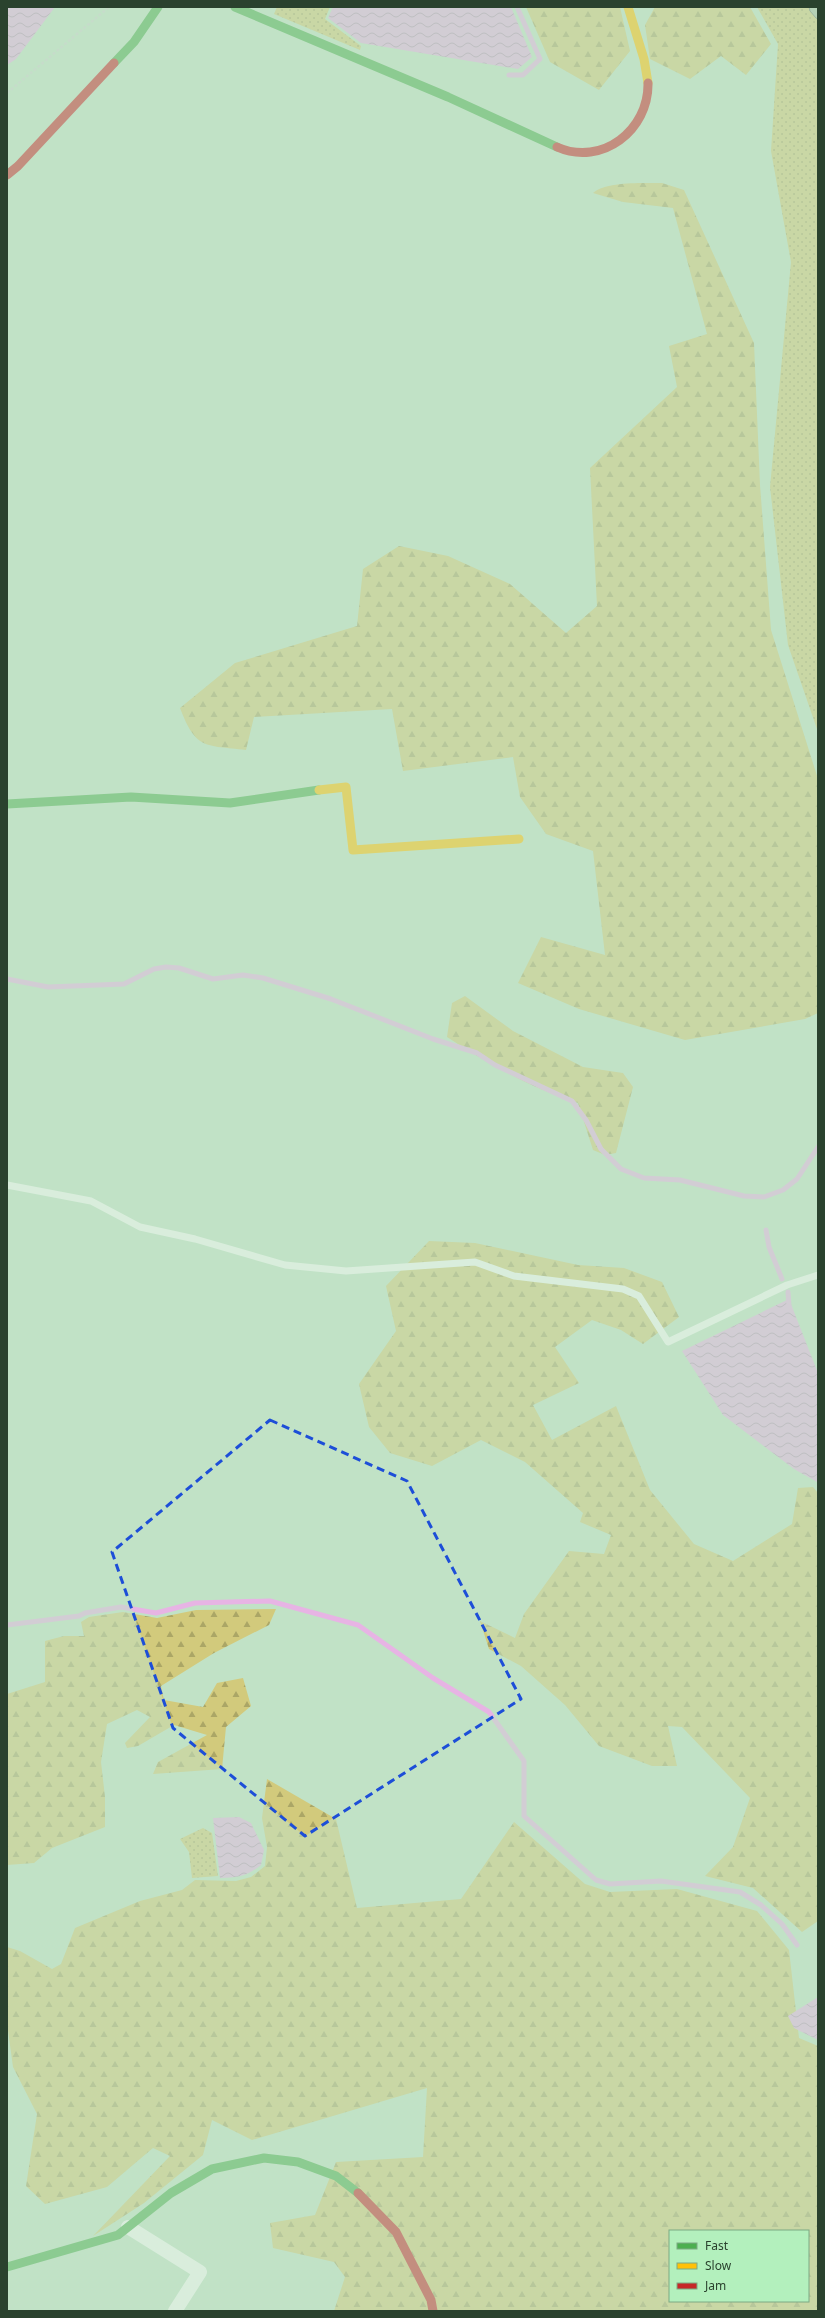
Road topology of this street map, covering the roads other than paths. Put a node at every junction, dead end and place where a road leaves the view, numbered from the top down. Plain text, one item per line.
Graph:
1 (158, 7) edge
2 (235, 7) edge
3 (628, 7) edge
4 (7, 175) edge
5 (7, 804) edge
6 (519, 839) dead end
7 (7, 1185) edge
8 (818, 1275) edge
9 (128, 2227) junction
10 (7, 2267) edge
11 (175, 2311) edge
12 (433, 2311) edge

1 - 4 street
2 - 3 street
5 - 6 street
7 - 8 lane
9 - 10 street
9 - 11 street
9 - 12 street

